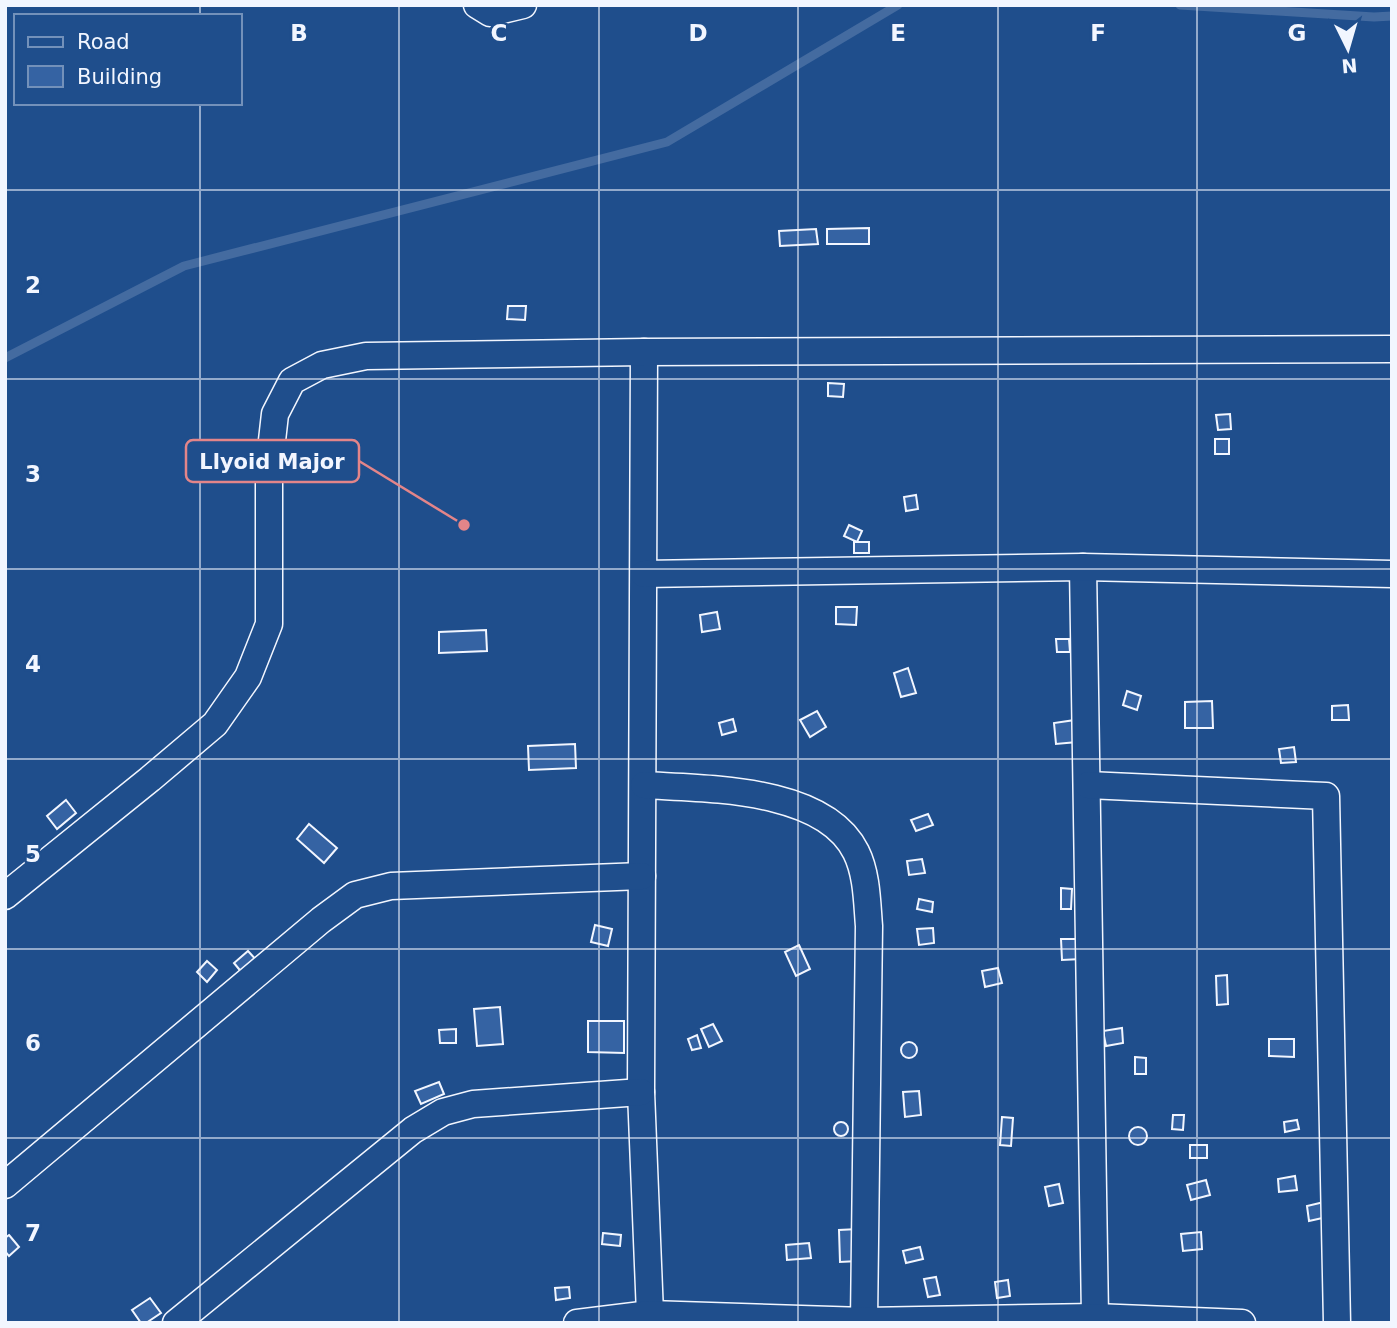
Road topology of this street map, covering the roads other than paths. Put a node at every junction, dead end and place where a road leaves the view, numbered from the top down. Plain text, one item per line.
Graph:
1 (477, 5) edge
2 (523, 5) edge
3 (1392, 349) edge
4 (643, 352) junction
5 (1083, 567) junction
6 (644, 574) junction
7 (1392, 574) edge
8 (644, 785) junction
9 (1088, 785) junction
10 (642, 876) junction
11 (5, 896) edge
12 (641, 1092) junction
13 (5, 1185) edge
14 (650, 1314) junction
15 (1095, 1317) junction
16 (864, 1321) junction
17 (176, 1323) edge
18 (577, 1323) edge
19 (1242, 1323) edge
20 (1337, 1323) edge

1 - 2 street
3 - 4 street
4 - 6 street
4 - 11 street
5 - 6 street
5 - 7 street
5 - 9 street
6 - 8 street
8 - 10 street
8 - 16 street
9 - 15 street
9 - 20 street
10 - 12 street
10 - 13 street
12 - 14 street
12 - 17 street
14 - 16 street
14 - 18 street
15 - 16 street
15 - 19 street

